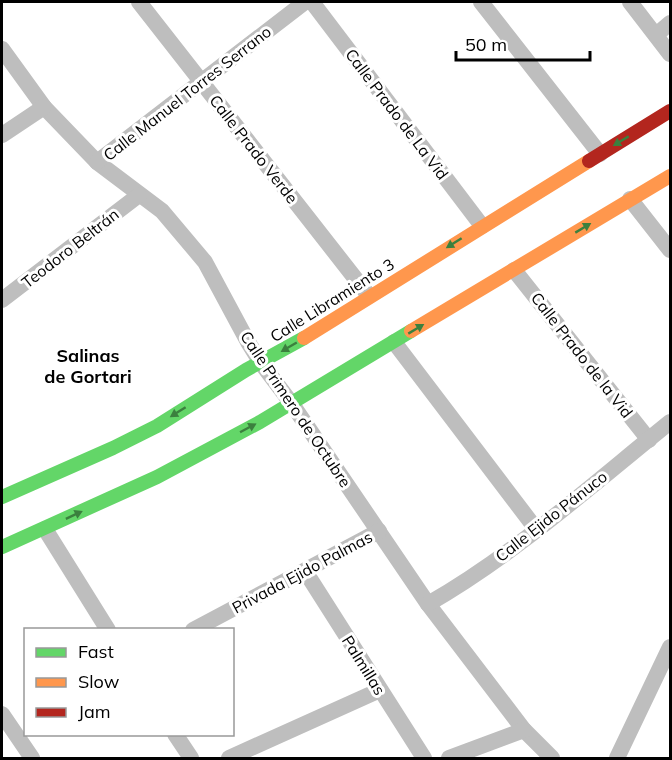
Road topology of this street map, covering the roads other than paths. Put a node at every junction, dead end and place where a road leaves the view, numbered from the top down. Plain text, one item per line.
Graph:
1 (139, 2) edge
2 (305, 2) edge
3 (312, 2) edge
4 (481, 2) edge
5 (630, 2) edge
6 (670, 23) edge
7 (656, 35) junction
8 (2, 49) edge
9 (670, 54) edge
10 (201, 81) junction
11 (44, 107) junction
12 (670, 111) edge
13 (2, 135) edge
14 (600, 154) junction
15 (97, 162) junction
16 (670, 176) edge
17 (139, 195) junction
18 (630, 199) junction
19 (482, 226) junction
20 (670, 250) edge
21 (514, 270) junction
22 (369, 296) junction
23 (2, 300) edge
24 (394, 342) junction
25 (261, 363) junction
26 (292, 404) junction
27 (670, 422) edge
28 (649, 440) junction
29 (2, 496) edge
30 (45, 529) junction
31 (536, 529) junction
32 (380, 531) junction
33 (2, 547) edge
34 (305, 571) junction
35 (428, 604) junction
36 (107, 628) edge
37 (197, 628) edge
38 (670, 647) edge
39 (380, 690) junction
40 (3, 720) edge
41 (524, 730) junction
42 (176, 736) edge
43 (32, 759) edge
44 (191, 759) edge
45 (229, 759) edge
46 (424, 759) edge
47 (449, 759) edge
48 (552, 759) edge
49 (617, 759) edge

1 - 10 street, Calle Prado Verde
2 - 10 street, Calle Manuel Torres Serrano
3 - 19 street, Calle Prado de La Vid
4 - 14 street
5 - 7 street
6 - 7 street
7 - 9 street
8 - 11 street, Calle Primero de Octubre
10 - 15 street, Calle Manuel Torres Serrano
10 - 22 street, Calle Prado Verde
11 - 13 street
11 - 15 street, Calle Primero de Octubre
12 -> 14 street, Calle Libramiento 3
14 - 19 street, Calle Libramiento 3
15 - 17 street, Calle Primero de Octubre
16 - 18 street
17 - 23 street, Teodoro Beltrán
17 - 25 street, Calle Primero de Octubre
18 - 20 street
21 -> 18 street
19 -> 22 street, Calle Libramiento 3
24 -> 21 street
21 - 28 street, Calle Prado de la Vid
22 -> 25 street, Calle Libramiento 3
24 - 26 street
24 - 31 street
25 - 26 street, Calle Primero de Octubre
25 -> 29 street, Calle Libramiento 3
30 -> 26 street
26 - 32 street, Calle Primero de Octubre
27 - 28 street, Calle Ejido Pánuco
28 - 31 street, Calle Ejido Pánuco
30 - 33 street
30 - 36 street
31 - 35 street, Calle Ejido Pánuco
32 - 34 street, Privada Ejido Palmas
32 - 35 street, Calle Primero de Octubre
34 - 37 street, Privada Ejido Palmas
34 - 39 street, Palmillas
35 - 41 street, Calle Primero de Octubre
38 - 49 street
39 - 45 street
39 - 46 street, Palmillas
40 - 43 street
41 - 47 street
41 - 48 street, Calle Primero de Octubre
42 - 44 street

